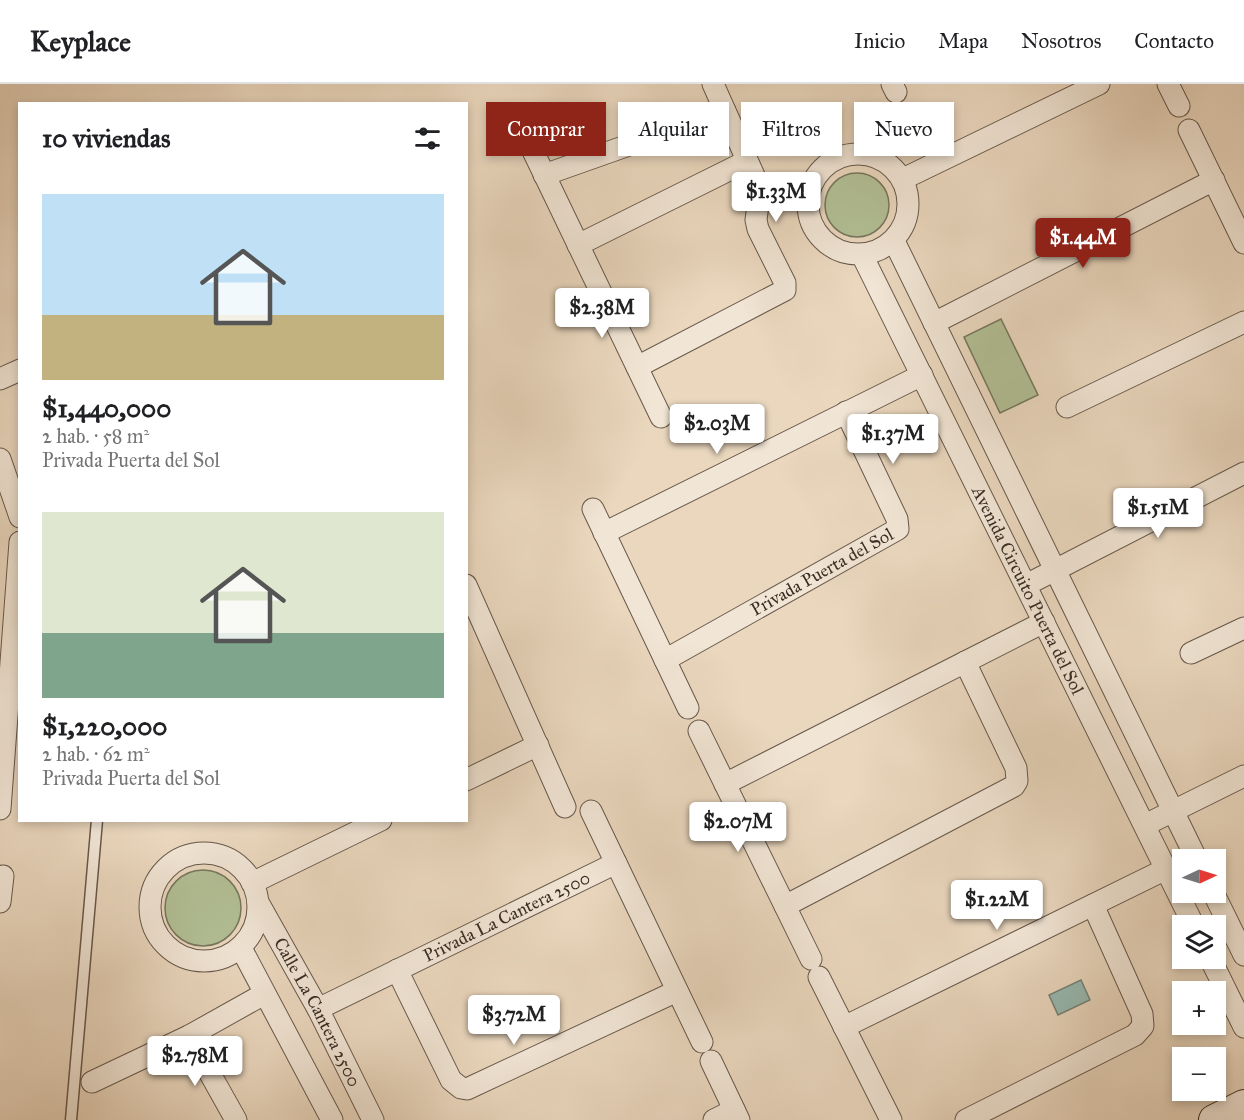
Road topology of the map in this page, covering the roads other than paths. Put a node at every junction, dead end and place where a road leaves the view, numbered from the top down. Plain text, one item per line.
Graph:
1 (713, 84) edge
2 (1100, 84) edge
3 (1168, 84) edge
4 (721, 102) edge
5 (1179, 106) dead end
6 (729, 120) edge
7 (1189, 130) dead end
8 (618, 149) edge
9 (535, 156) edge
10 (747, 161) junction
11 (544, 175) junction
12 (903, 179) junction
13 (1214, 180) junction
14 (760, 189) junction
15 (809, 195) junction
16 (894, 241) junction
17 (1244, 243) edge
18 (578, 245) junction
19 (862, 255) junction
20 (1244, 322) edge
21 (934, 323) junction
22 (637, 367) junction
23 (18, 371) edge
24 (922, 375) junction
25 (0, 379) edge
26 (1067, 407) dead end
27 (846, 412) junction
28 (661, 417) dead end
29 (0, 459) edge
30 (1244, 473) edge
31 (593, 509) dead end
32 (18, 511) edge
33 (604, 533) junction
34 (18, 570) edge
35 (1055, 570) junction
36 (1026, 585) junction
37 (468, 594) edge
38 (1044, 622) junction
39 (475, 627) edge
40 (1244, 628) edge
41 (1191, 653) dead end
42 (665, 660) junction
43 (965, 662) junction
44 (688, 708) dead end
45 (699, 731) dead end
46 (538, 745) junction
47 (1244, 776) edge
48 (468, 779) edge
49 (725, 784) junction
50 (566, 807) dead end
51 (0, 809) edge
52 (1173, 810) junction
53 (591, 811) dead end
54 (97, 822) edge
55 (377, 822) edge
56 (1144, 825) junction
57 (1192, 849) edge
58 (616, 863) junction
59 (1166, 869) junction
60 (3, 876) dead end
61 (252, 883) junction
62 (0, 902) edge
63 (1219, 903) edge
64 (259, 904) junction
65 (1093, 905) junction
66 (785, 906) junction
67 (1189, 915) edge
68 (241, 948) junction
69 (1244, 955) edge
70 (1215, 969) edge
71 (397, 970) junction
72 (677, 991) junction
73 (264, 994) junction
74 (318, 1009) junction
75 (844, 1027) junction
76 (1244, 1027) edge
77 (189, 1036) junction
78 (702, 1042) dead end
79 (711, 1061) dead end
80 (93, 1082) dead end
81 (1244, 1105) edge
82 (736, 1115) edge
83 (71, 1120) edge
84 (236, 1120) edge
85 (332, 1120) edge
86 (373, 1120) edge
87 (714, 1120) edge
88 (891, 1120) edge
89 (966, 1120) edge
90 (1214, 1120) edge

1 - 4 street
2 - 12 street
3 - 5 street
6 - 10 street
7 - 13 street
8 - 11 street
9 - 11 street
10 - 14 street
10 - 18 street
11 - 18 street
12 - 15 street
12 - 16 street
13 - 17 street
13 - 21 street
14 - 15 street
14 - 22 street
15 - 19 street
16 - 19 street
16 - 21 street, Avenida Circuito Puerta del Sol
18 - 22 street
19 - 24 street, Avenida Circuito Puerta del Sol
20 - 26 street
21 - 35 street, Avenida Circuito Puerta del Sol
22 - 28 street
23 - 25 street
24 - 27 street
24 - 36 street, Avenida Circuito Puerta del Sol
27 - 33 street
27 - 42 street, Privada Puerta del Sol
29 - 32 street
30 - 35 street
31 - 33 street
33 - 42 street
34 - 51 street
35 - 36 street
35 - 52 street, Avenida Circuito Puerta del Sol
36 - 38 street, Avenida Circuito Puerta del Sol
37 - 39 street
38 - 43 street
38 - 56 street, Avenida Circuito Puerta del Sol
39 - 46 street
40 - 41 street
42 - 44 street
43 - 49 street
43 - 66 street
45 - 49 street
46 - 48 street
46 - 50 street
47 - 52 street
49 - 66 street
52 - 56 street
52 - 57 street, Avenida Circuito Puerta del Sol
53 - 58 street
54 - 83 lane
55 - 61 street
56 - 59 street, Avenida Circuito Puerta del Sol
58 - 71 street, Privada La Cantera 2500
58 - 72 street
59 - 65 street
59 - 67 street, Avenida Circuito Puerta del Sol
60 - 62 street
61 - 64 street
61 - 68 street
63 - 69 street
64 - 68 street
64 - 74 street, Calle La Cantera 2500
65 - 75 street
65 - 89 street
66 - 75 street
68 - 73 street, Calle La Cantera 2500
70 - 76 street
71 - 72 street
71 - 74 street, Privada La Cantera 2500
72 - 78 street
73 - 77 street
73 - 85 street, Calle La Cantera 2500
74 - 86 street, Calle La Cantera 2500
75 - 88 street
77 - 80 street
77 - 84 street
79 - 82 street
81 - 90 street
82 - 87 street

